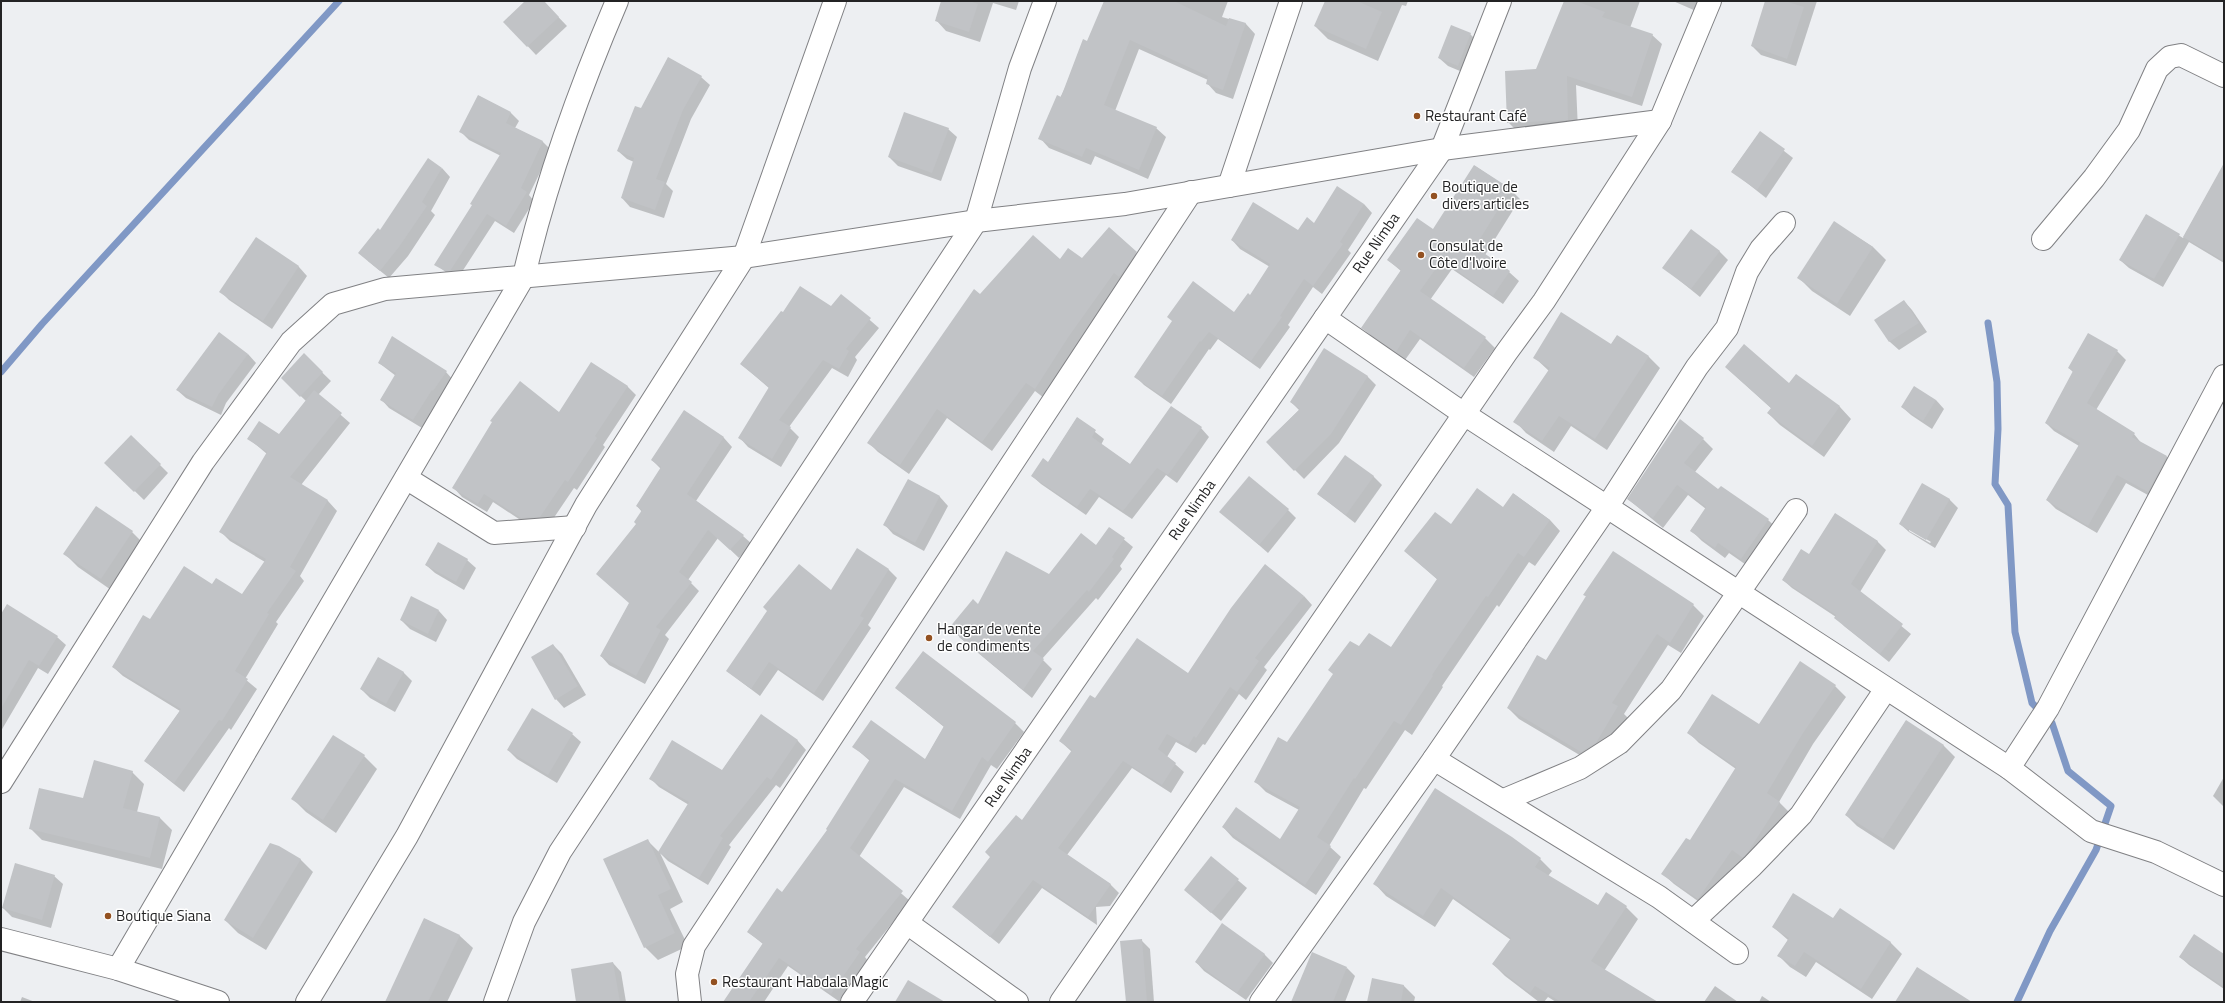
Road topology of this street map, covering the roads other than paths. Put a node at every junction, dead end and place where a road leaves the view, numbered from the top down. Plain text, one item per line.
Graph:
1 (617, 1) edge
2 (835, 1) edge
3 (1045, 1) edge
4 (1291, 1) edge
5 (1500, 1) edge
6 (1710, 1) edge
7 (2224, 76) edge
8 (1660, 121) junction
9 (1442, 149) junction
10 (1229, 186) junction
11 (1191, 192) junction
12 (976, 221) junction
13 (1784, 223) dead end
14 (2043, 239) dead end
15 (744, 257) junction
16 (524, 276) junction
17 (1325, 318) junction
18 (2224, 376) edge
19 (1464, 414) junction
20 (406, 478) junction
21 (1607, 507) junction
22 (1796, 510) dead end
23 (575, 528) junction
24 (1740, 594) junction
25 (1886, 689) junction
26 (1434, 759) junction
27 (2009, 768) junction
28 (1, 782) edge
29 (1504, 800) junction
30 (2224, 885) edge
31 (1693, 921) junction
32 (907, 923) junction
33 (1, 939) edge
34 (1737, 953) dead end
35 (118, 969) junction
36 (218, 1002) edge
37 (307, 1002) edge
38 (495, 1002) edge
39 (690, 1002) edge
40 (852, 1002) edge
41 (1017, 1002) edge
42 (1061, 1002) edge
43 (1261, 1002) edge

1 - 16 street
2 - 15 street
3 - 12 street
4 - 10 street
5 - 9 street, Rue Nimba
6 - 8 street
7 - 14 street
8 - 9 street
8 - 19 street
9 - 10 street
9 - 17 street, Rue Nimba
10 - 11 street
11 - 12 street
11 - 39 street
12 - 15 street
12 - 38 street
13 - 21 street
15 - 16 street
15 - 23 street
16 - 20 street
16 - 28 street
17 - 19 street
17 - 32 street, Rue Nimba
18 - 27 street
19 - 21 street
19 - 42 street
20 - 23 street
20 - 35 street
21 - 24 street
21 - 26 street
22 - 24 street
23 - 37 street
24 - 25 street
24 - 29 street
25 - 27 street
25 - 31 street
26 - 29 street
26 - 43 street
27 - 30 street
29 - 31 street
31 - 34 street
32 - 40 street, Rue Nimba
32 - 41 street
33 - 35 street
35 - 36 street

